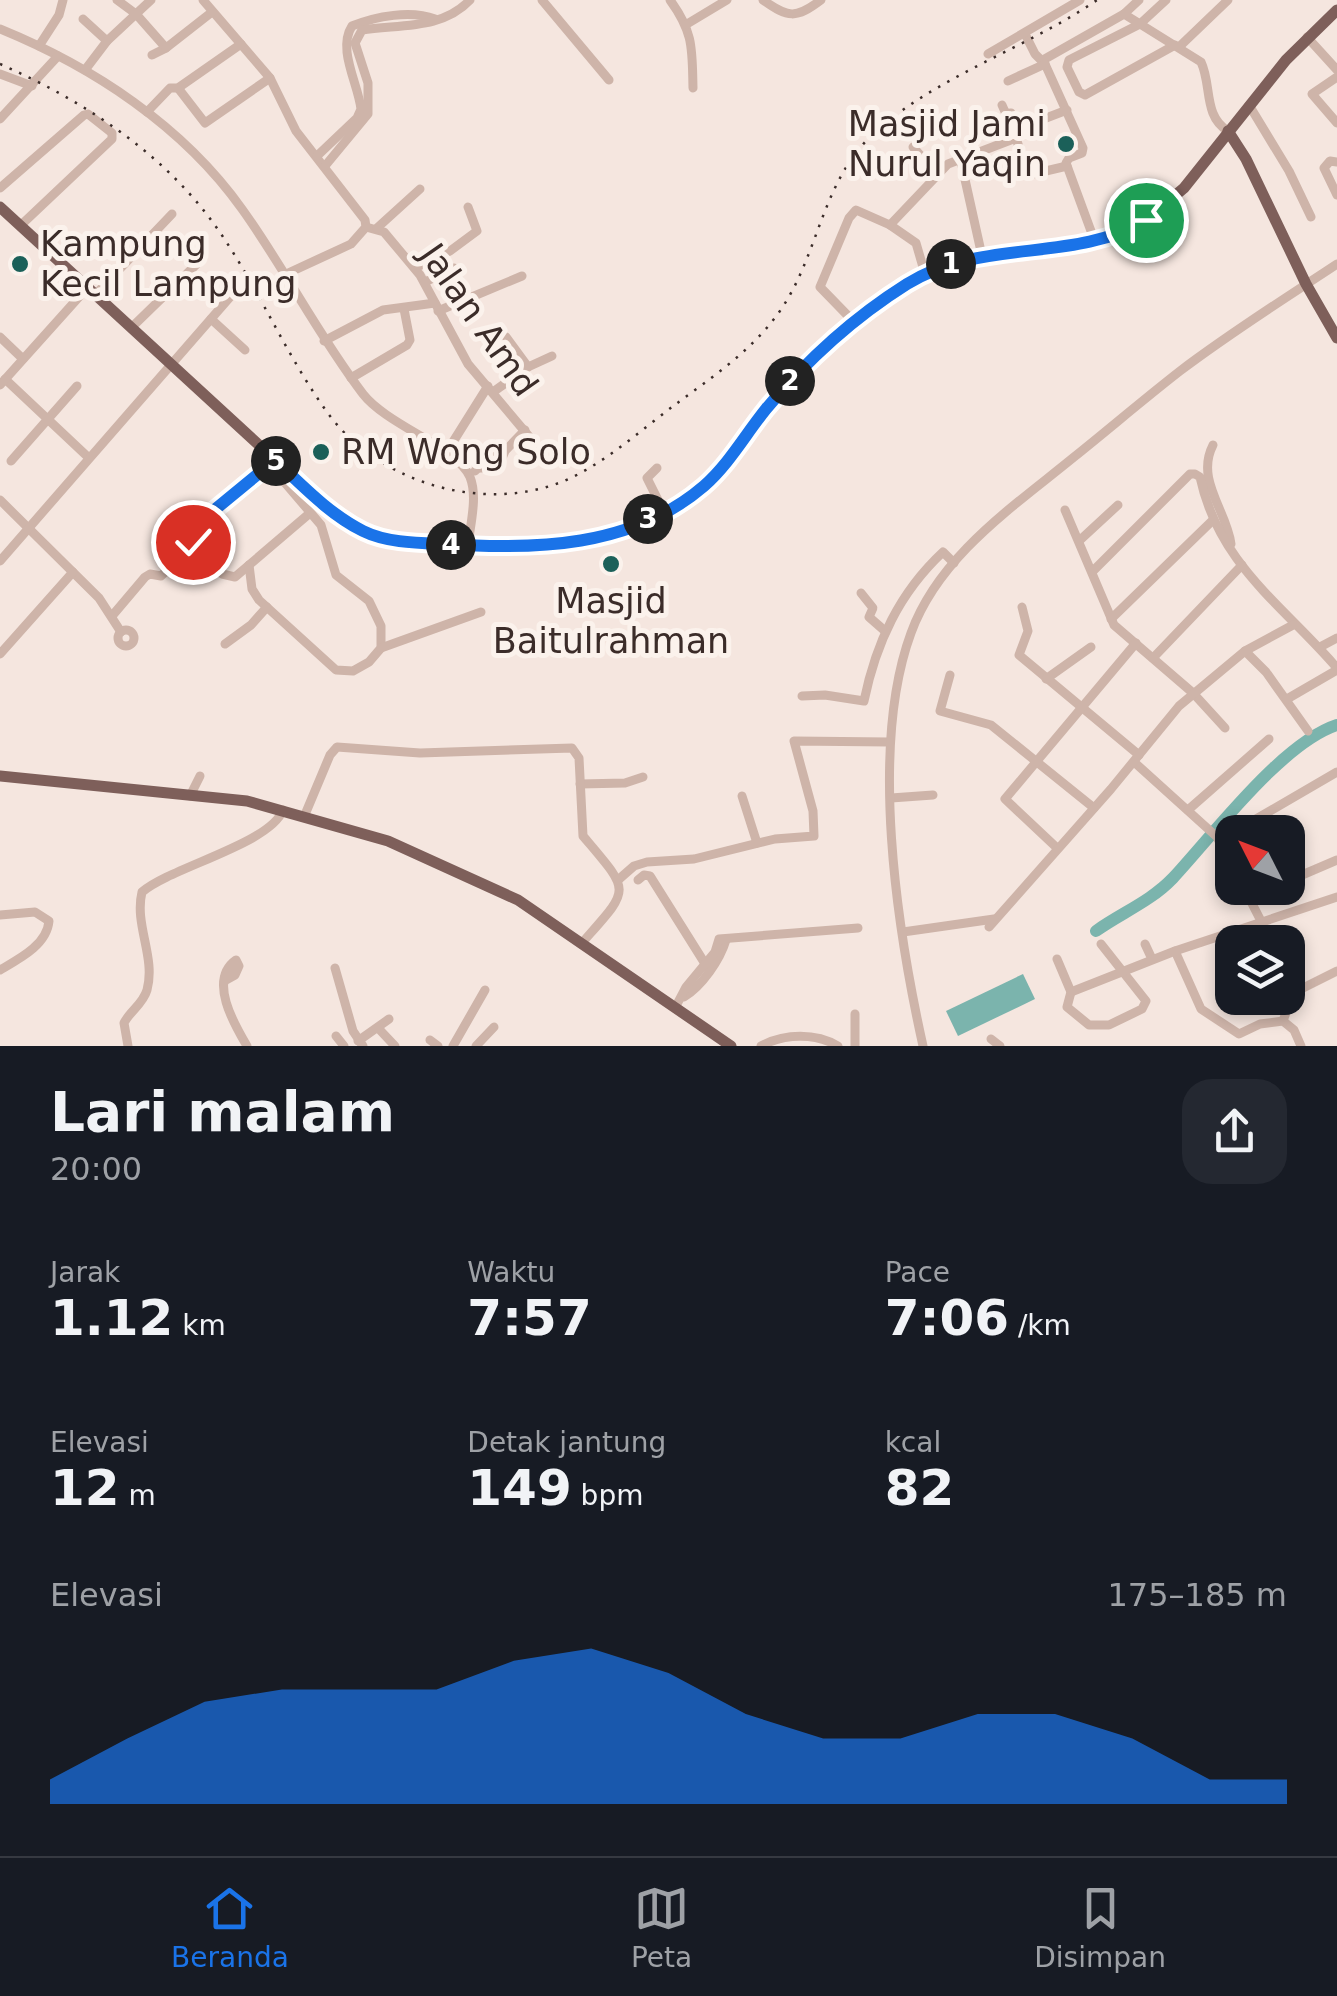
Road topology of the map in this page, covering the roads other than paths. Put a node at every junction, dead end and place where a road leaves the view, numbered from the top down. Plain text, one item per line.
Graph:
1 (63, 0) edge
2 (117, 0) edge
3 (150, 0) edge
4 (203, 0) edge
5 (470, 0) edge
6 (542, 0) edge
7 (670, 0) edge
8 (727, 0) edge
9 (763, 0) edge
10 (821, 0) edge
11 (1080, 0) edge
12 (1138, 0) edge
13 (1166, 0) edge
14 (1228, 0) edge
15 (1337, 10) edge
16 (212, 12) junction
17 (136, 14) junction
18 (1124, 14) junction
19 (83, 20) dead end
20 (687, 24) junction
21 (1140, 24) junction
22 (0, 29) edge
23 (1026, 34) junction
24 (1307, 37) junction
25 (108, 41) junction
26 (241, 44) junction
27 (39, 46) junction
28 (1177, 46) junction
29 (166, 48) junction
30 (988, 54) dead end
31 (152, 55) dead end
32 (58, 56) junction
33 (1044, 62) junction
34 (85, 70) junction
35 (0, 74) edge
36 (1337, 74) edge
37 (270, 78) junction
38 (610, 80) dead end
39 (1008, 81) dead end
40 (32, 86) junction
41 (178, 88) junction
42 (693, 88) dead end
43 (1249, 105) junction
44 (1002, 106) dead end
45 (1067, 110) junction
46 (147, 112) junction
47 (0, 119) edge
48 (361, 120) junction
49 (1337, 123) edge
50 (1228, 132) junction
51 (1016, 134) junction
52 (913, 147) dead end
53 (316, 156) junction
54 (960, 157) junction
55 (1337, 162) edge
56 (325, 166) junction
57 (1067, 166) junction
58 (938, 174) junction
59 (0, 188) edge
60 (420, 189) dead end
61 (1337, 194) edge
62 (1128, 197) dead end
63 (468, 207) dead end
64 (0, 208) edge
65 (172, 214) dead end
66 (1311, 217) dead end
67 (1141, 223) junction
68 (20, 226) junction
69 (890, 226) junction
70 (372, 227) junction
71 (1095, 242) junction
72 (982, 256) junction
73 (203, 258) dead end
74 (1337, 264) edge
75 (415, 268) junction
76 (454, 268) dead end
77 (925, 274) junction
78 (284, 275) junction
79 (522, 276) dead end
80 (244, 281) dead end
81 (425, 282) junction
82 (1306, 284) junction
83 (91, 291) junction
84 (437, 307) junction
85 (404, 309) junction
86 (211, 319) junction
87 (855, 323) junction
88 (131, 328) junction
89 (0, 337) edge
90 (506, 337) dead end
91 (1337, 338) edge
92 (324, 341) junction
93 (245, 350) dead end
94 (552, 356) dead end
95 (24, 359) junction
96 (170, 364) junction
97 (528, 366) junction
98 (352, 378) junction
99 (3, 382) edge
100 (77, 386) dead end
101 (490, 389) junction
102 (49, 418) junction
103 (525, 430) junction
104 (1213, 445) dead end
105 (495, 448) dead end
106 (446, 453) junction
107 (543, 453) dead end
108 (90, 458) junction
109 (11, 461) dead end
110 (272, 462) junction
111 (478, 468) junction
112 (657, 468) dead end
113 (470, 476) junction
114 (0, 500) edge
115 (1118, 505) dead end
116 (1066, 510) dead end
117 (664, 512) junction
118 (310, 513) junction
119 (1213, 520) junction
120 (28, 529) junction
121 (1080, 541) junction
122 (468, 546) junction
123 (1231, 546) junction
124 (186, 552) dead end
125 (0, 561) edge
126 (954, 564) junction
127 (249, 565) junction
128 (1242, 565) junction
129 (1093, 570) junction
130 (74, 572) junction
131 (906, 593) junction
132 (861, 594) dead end
133 (924, 605) junction
134 (1022, 607) dead end
135 (267, 608) junction
136 (480, 612) dead end
137 (112, 616) junction
138 (1111, 619) junction
139 (1292, 625) junction
140 (885, 631) junction
141 (121, 632) dead end
142 (1337, 638) edge
143 (1136, 643) junction
144 (225, 644) dead end
145 (1092, 647) dead end
146 (381, 648) junction
147 (1320, 648) junction
148 (1245, 650) junction
149 (0, 654) edge
150 (1154, 658) junction
151 (1337, 669) edge
152 (950, 675) dead end
153 (1046, 679) junction
154 (1193, 692) junction
155 (802, 696) dead end
156 (1287, 699) junction
157 (1081, 709) junction
158 (1225, 728) dead end
159 (1308, 732) dead end
160 (1268, 739) dead end
161 (888, 742) junction
162 (1136, 759) junction
163 (1038, 761) junction
164 (1337, 772) edge
165 (0, 776) edge
166 (200, 776) dead end
167 (643, 777) dead end
168 (580, 784) junction
169 (932, 795) dead end
170 (190, 796) junction
171 (742, 796) dead end
172 (891, 798) junction
173 (1094, 808) junction
174 (283, 810) junction
175 (1188, 810) junction
176 (1256, 815) edge
177 (304, 817) junction
178 (1215, 835) edge
179 (757, 843) junction
180 (1056, 848) junction
181 (1337, 860) edge
182 (1305, 874) edge
183 (618, 880) junction
184 (638, 880) dead end
185 (1337, 897) edge
186 (1253, 905) edge
187 (0, 916) edge
188 (1261, 922) junction
189 (858, 928) dead end
190 (903, 932) junction
191 (581, 944) junction
192 (1102, 944) dead end
193 (1144, 944) dead end
194 (1175, 950) junction
195 (1057, 959) dead end
196 (1152, 959) junction
197 (707, 967) junction
198 (335, 968) dead end
199 (0, 970) edge
200 (1337, 971) edge
201 (1126, 972) junction
202 (226, 980) dead end
203 (486, 990) dead end
204 (1071, 992) junction
205 (679, 1003) junction
206 (855, 1014) dead end
207 (389, 1019) dead end
208 (1282, 1022) junction
209 (494, 1027) dead end
210 (378, 1028) junction
211 (336, 1036) dead end
212 (360, 1044) edge
213 (128, 1046) edge
214 (246, 1046) edge
215 (344, 1046) edge
216 (395, 1046) edge
217 (453, 1046) edge
218 (476, 1046) edge
219 (731, 1046) edge
220 (761, 1046) edge
221 (838, 1046) edge
222 (855, 1046) edge
223 (924, 1046) edge
224 (1301, 1046) edge

1 - 27 street
2 - 17 street
3 - 17 street
4 - 16 street, Jalan Amd
5 - 48 street
6 - 38 street
7 - 20 street
8 - 20 street
9 - 10 street
11 - 23 street
12 - 18 street
13 - 21 street
14 - 28 street
15 - 24 main road
16 - 26 street, Jalan Amd
16 - 29 street
17 - 25 street
17 - 29 street
18 - 21 street
18 - 33 street
19 - 25 street
20 - 42 street
21 - 28 street
21 - 28 street
22 - 27 street
23 - 30 street
23 - 33 street
24 - 36 street
24 - 43 main road
25 - 34 street
26 - 37 street, Jalan Amd
26 - 41 street
27 - 32 street
28 - 50 street
29 - 31 street
32 - 34 street
32 - 40 street
33 - 39 street
33 - 45 street
34 - 46 street
35 - 40 street
36 - 49 street
37 - 41 street
37 - 53 street, Jalan Amd
40 - 47 street
41 - 46 street
43 - 50 main road
43 - 66 street
44 - 51 street
45 - 51 street
45 - 57 street
46 - 78 street
48 - 53 street
48 - 56 street
50 - 67 main road
50 - 82 main road
51 - 54 street
51 - 57 street
52 - 58 street
53 - 56 street, Jalan Amd
54 - 58 street
54 - 72 street
55 - 61 street
56 - 70 street, Jalan Amd
57 - 71 street
58 - 69 street
59 - 68 street
60 - 70 street
62 - 67 street
63 - 75 street
64 - 68 main road
65 - 83 street
67 - 71 main road
68 - 83 main road
69 - 77 street
69 - 87 street
70 - 75 street, Jalan Amd
70 - 78 street
71 - 72 main road
72 - 77 main road
73 - 88 street
74 - 82 street
75 - 81 street, Jalan Amd
76 - 81 street
77 - 87 main road
78 - 92 street
79 - 84 street
80 - 86 street
81 - 84 street, Jalan Amd
82 - 91 main road
82 - 126 street
83 - 88 main road
83 - 95 street
84 - 85 street
84 - 101 street, Jalan Amd
85 - 92 street
85 - 98 street
86 - 93 street
86 - 96 street
87 - 117 main road
88 - 96 main road
89 - 95 street
90 - 97 street
92 - 98 street
94 - 97 street
95 - 99 street
96 - 108 street
96 - 110 main road
97 - 101 street
98 - 106 street
99 - 102 street
100 - 102 street
101 - 103 street, Jalan Amd
101 - 106 street
102 - 108 street
102 - 109 street
103 - 107 street, Jalan Amd
103 - 111 street
104 - 123 street
105 - 111 street
106 - 113 street
108 - 120 street
110 - 118 street
110 - 122 main road
110 - 127 street
111 - 113 street
112 - 117 street
113 - 122 street
114 - 120 street
115 - 121 street
116 - 121 street
117 - 122 main road
118 - 127 street
118 - 146 street
119 - 123 street
119 - 129 street
119 - 138 street
120 - 125 street
120 - 130 street
121 - 129 street
123 - 128 street
124 - 137 street
126 - 131 street
126 - 133 street
127 - 135 street
128 - 139 street
128 - 150 street
129 - 138 street
130 - 137 street
130 - 149 street
131 - 133 street
131 - 140 street
132 - 140 street
133 - 161 street
134 - 153 street
135 - 144 street
135 - 146 street
136 - 146 street
137 - 141 street
138 - 143 street
139 - 147 street
139 - 148 street
140 - 155 street
142 - 147 street
143 - 150 street
143 - 157 street
145 - 153 street
147 - 151 street
148 - 154 street
148 - 156 street
150 - 154 street
151 - 156 street
152 - 163 street
153 - 157 street
154 - 158 street
154 - 162 street
156 - 159 street
157 - 162 street
157 - 163 street
160 - 175 street
161 - 172 street
161 - 179 street
162 - 173 street
162 - 175 street
163 - 173 street
163 - 180 street
164 - 176 street
165 - 170 main road
166 - 170 street
167 - 168 street
168 - 177 street
168 - 183 street
169 - 172 street
170 - 174 main road
171 - 179 street
172 - 190 street
173 - 180 street
174 - 177 main road
174 - 213 street
175 - 178 street
177 - 191 main road
179 - 183 street
180 - 190 street
181 - 182 street
183 - 191 street
184 - 197 street
185 - 188 street
186 - 188 street
187 - 199 street
188 - 194 street
189 - 197 street
190 - 223 street
191 - 205 main road
192 - 201 street
193 - 196 street
194 - 196 street
194 - 208 street
195 - 204 street
196 - 201 street
197 - 205 street
198 - 212 street
200 - 208 street
201 - 204 street
201 - 204 street
202 - 214 street
203 - 217 street
205 - 219 main road
206 - 222 street
207 - 210 street
208 - 224 street
209 - 218 street
210 - 212 street
210 - 216 street
211 - 215 street
220 - 221 street

